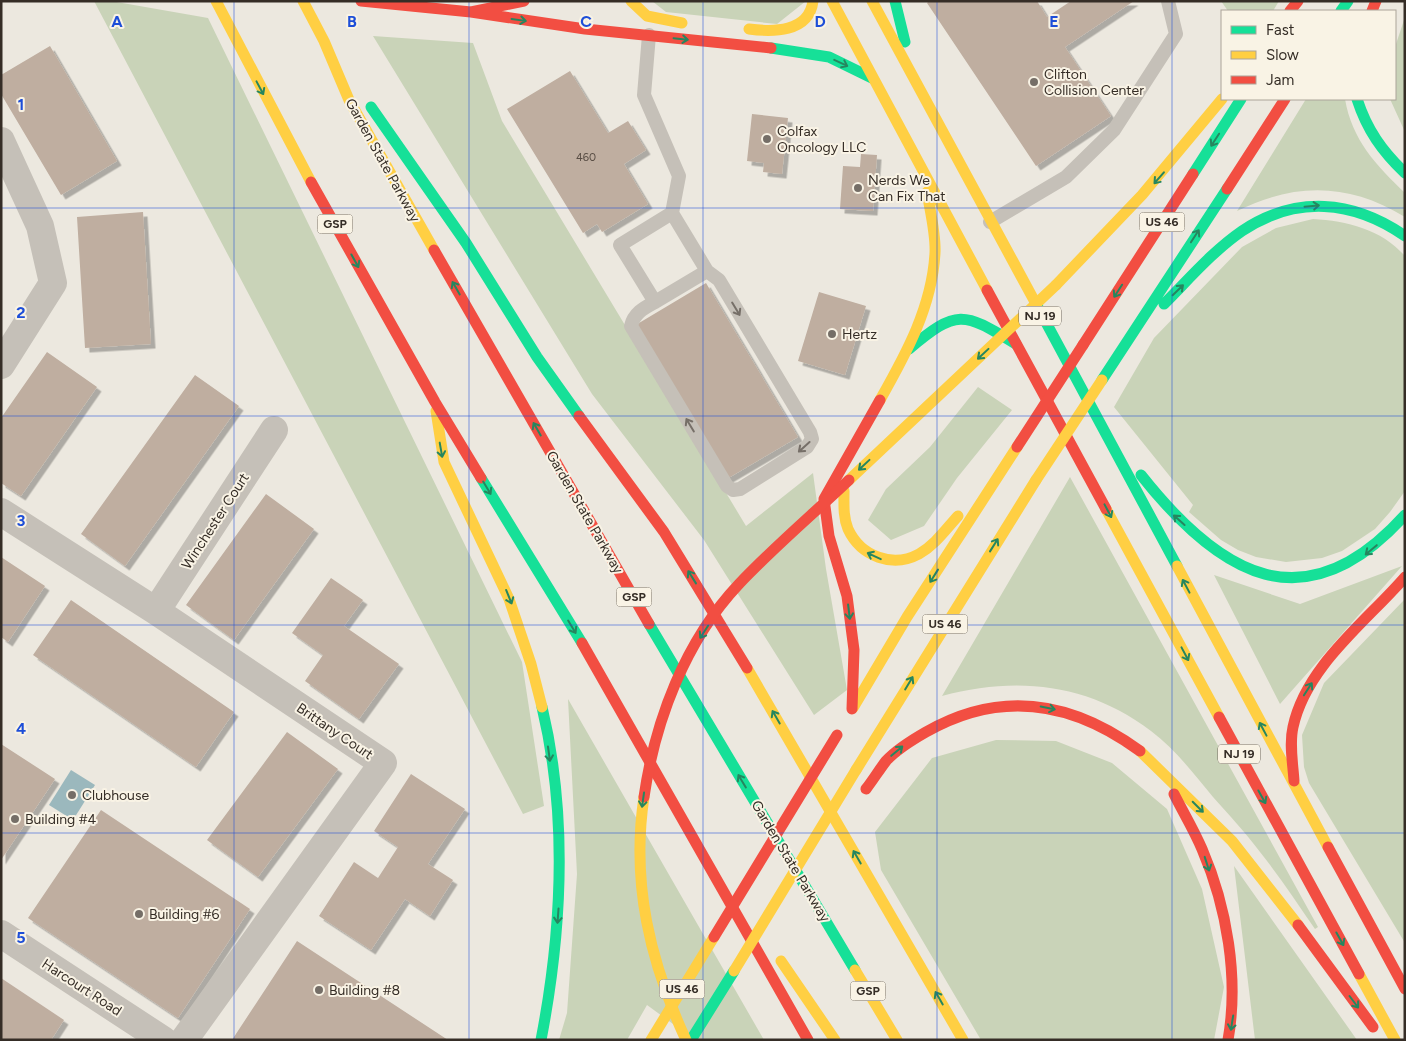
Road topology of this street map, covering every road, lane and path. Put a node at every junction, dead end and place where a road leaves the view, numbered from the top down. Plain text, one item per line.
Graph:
1 (216, 1) edge
2 (303, 1) edge
3 (361, 1) edge
4 (524, 1) edge
5 (632, 1) edge
6 (813, 1) edge
7 (832, 1) edge
8 (872, 1) edge
9 (895, 1) edge
10 (1168, 1) edge
11 (471, 12) junction
12 (690, 24) dead end
13 (737, 28) dead end
14 (648, 35) junction
15 (324, 41) junction
16 (872, 78) junction
17 (1221, 99) edge
18 (1240, 100) edge
19 (1284, 100) edge
20 (1357, 100) edge
21 (941, 132) junction
22 (1, 141) edge
23 (923, 169) junction
24 (1405, 173) edge
25 (672, 213) junction
26 (990, 222) junction
27 (1405, 236) edge
28 (707, 271) junction
29 (655, 302) junction
30 (1131, 336) junction
31 (1016, 344) junction
32 (909, 349) junction
33 (1, 365) edge
34 (435, 402) junction
35 (1091, 411) junction
36 (274, 430) dead end
37 (843, 466) junction
38 (995, 480) junction
39 (1, 512) edge
40 (1405, 516) edge
41 (1405, 577) edge
42 (1400, 588) edge
43 (156, 611) junction
44 (845, 722) junction
45 (1164, 772) junction
46 (1294, 787) junction
47 (863, 793) dead end
48 (849, 812) dead end
49 (832, 836) dead end
50 (696, 842) junction
51 (820, 852) dead end
52 (1, 934) edge
53 (764, 937) dead end
54 (775, 953) dead end
55 (734, 970) junction
56 (1405, 989) edge
57 (163, 1040) edge
58 (184, 1040) edge
59 (542, 1040) edge
60 (650, 1040) edge
61 (686, 1040) edge
62 (691, 1040) edge
63 (808, 1040) edge
64 (836, 1040) edge
65 (897, 1040) edge
66 (964, 1040) edge
67 (1228, 1040) edge
68 (1383, 1040) edge
69 (1396, 1040) edge

1 -> 34 main road, GSP
2 - 15 main road, Garden State Parkway / GSP
3 - 11 main road
4 - 11 main road
5 - 12 main road
6 - 13 main road
7 - 16 main road, NJ 19
8 - 21 main road, NJ 19
9 - 21 main road
10 - 26 lane
11 -> 14 main road
14 -> 16 main road
14 - 25 lane
65 -> 15 main road, Garden State Parkway / GSP
66 -> 15 main road
16 - 23 main road, NJ 19
17 -> 61 main road, bridge
18 -> 38 main road, US 46, bridge
30 -> 19 main road, US 46
20 - 24 main road
21 - 26 main road, NJ 19
22 - 33 street
23 - 31 main road, NJ 19
23 - 32 main road
25 - 28 lane
25 - 29 lane
26 - 35 main road, NJ 19
30 -> 27 main road
28 - 29 lane
28 -> 29 lane
55 -> 30 main road, US 46, bridge
31 - 32 main road
31 -> 69 main road, NJ 19
32 - 37 main road
34 -> 50 main road, GSP
34 -> 59 main road
40 -> 35 main road
46 -> 35 main road, NJ 19
36 - 43 street, Winchester Court
38 -> 37 main road
37 -> 44 main road
38 -> 44 main road, US 46
39 - 43 street, Brittany Court
41 - 42 main road
46 -> 42 main road
43 - 58 street, Brittany Court
44 - 60 main road, US 46, bridge
47 -> 45 main road
45 -> 67 main road
45 -> 68 main road
46 - 56 main road, NJ 19
48 - 49 main road
50 - 53 main road
50 - 63 main road, GSP
51 - 55 main road, bridge
52 - 57 street, Harcourt Road
54 - 64 main road
55 - 62 main road, US 46

